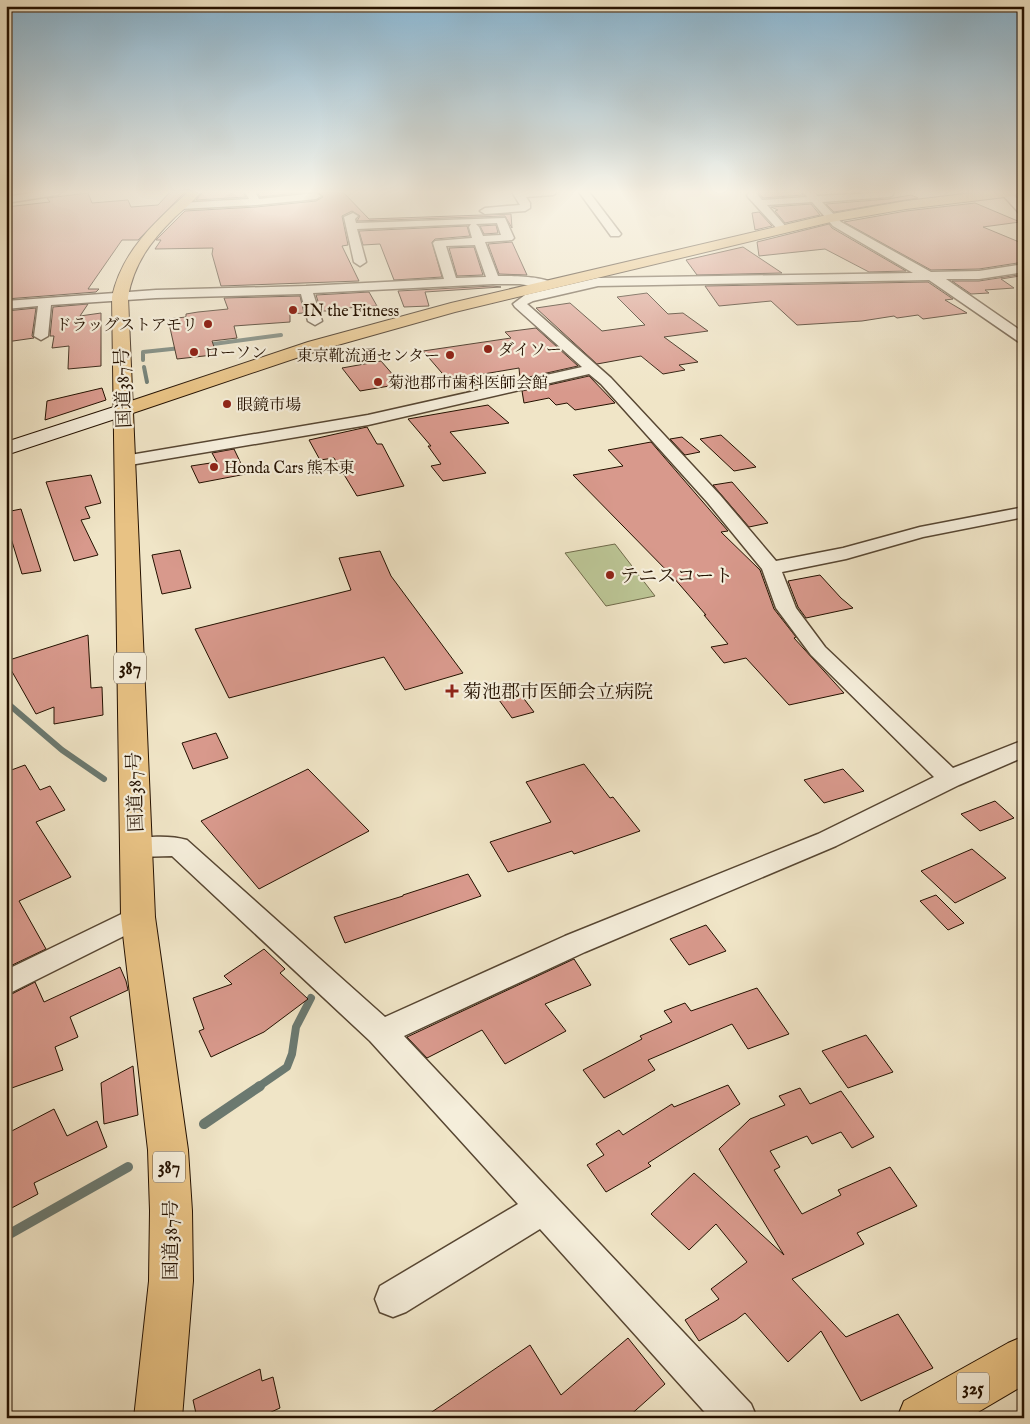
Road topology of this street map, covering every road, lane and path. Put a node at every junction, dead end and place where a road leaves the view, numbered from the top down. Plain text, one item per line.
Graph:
1 (132, 258) edge
2 (359, 258) edge
3 (444, 258) edge
4 (485, 258) edge
5 (659, 258) edge
6 (899, 258) edge
7 (360, 262) dead end
8 (1024, 268) edge
9 (929, 275) junction
10 (493, 280) junction
11 (569, 280) junction
12 (452, 282) junction
13 (589, 283) junction
14 (549, 285) junction
15 (306, 290) junction
16 (120, 297) junction
17 (45, 303) junction
18 (6, 305) edge
19 (315, 321) dead end
20 (41, 336) dead end
21 (1024, 339) edge
22 (591, 369) junction
23 (123, 410) junction
24 (6, 450) edge
25 (124, 461) junction
26 (1024, 512) edge
27 (771, 568) junction
28 (1024, 748) edge
29 (950, 779) junction
30 (136, 848) junction
31 (138, 917) junction
32 (6, 983) edge
33 (381, 1032) junction
34 (543, 1208) junction
35 (393, 1299) dead end
36 (1024, 1359) edge
37 (158, 1418) edge
38 (737, 1418) edge
39 (921, 1418) edge

1 - 16 main road, 国道387号 / 387
2 - 7 street
3 - 12 street
4 - 10 street
5 - 11 main road
6 - 9 street
8 - 9 street
9 - 13 street
9 - 21 street
10 - 12 street
10 - 14 street
11 - 13 street
11 - 14 main road
12 - 15 street
13 - 22 street
14 - 23 main road
15 - 16 street
15 - 19 street
16 - 17 street
16 - 23 main road, 国道387号 / 387
17 - 18 street
17 - 20 street
22 - 25 street
22 - 27 street
23 - 24 street
23 - 25 main road, 国道387号 / 387
25 - 30 main road, 国道387号 / 387
26 - 27 street
27 - 29 street
28 - 29 street
29 - 33 street
30 - 31 main road, 国道387号 / 387
30 - 33 street
31 - 32 street
31 - 37 main road, 国道387号 / 387
33 - 34 street
34 - 35 street
34 - 38 street
36 - 39 main road, 325

